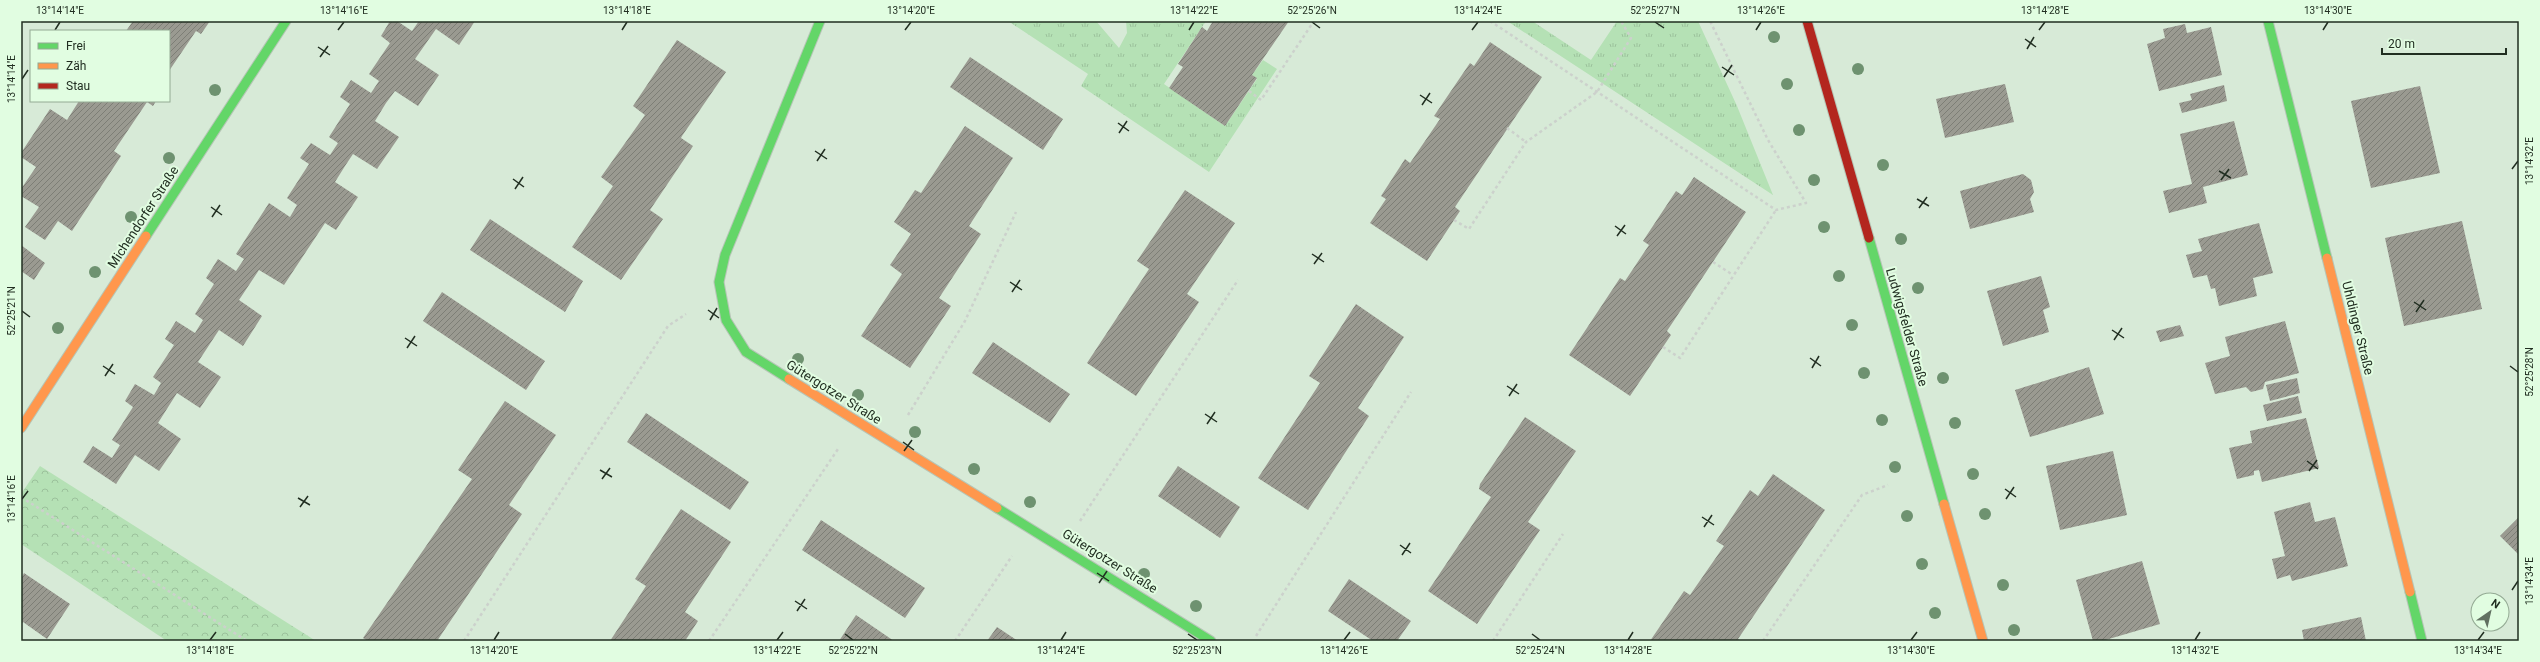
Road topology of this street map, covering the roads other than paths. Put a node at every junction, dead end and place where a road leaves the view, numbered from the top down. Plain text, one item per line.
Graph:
1 (286, 21) edge
2 (820, 21) edge
3 (1807, 21) edge
4 (2268, 21) edge
5 (21, 428) edge
6 (1211, 641) edge
7 (1983, 641) edge
8 (2422, 641) edge

1 - 5 street, Michendorfer Straße
2 - 6 street, Gütergotzer Straße
3 - 7 street, Ludwigsfelder Straße
4 - 8 street, Uhldinger Straße

